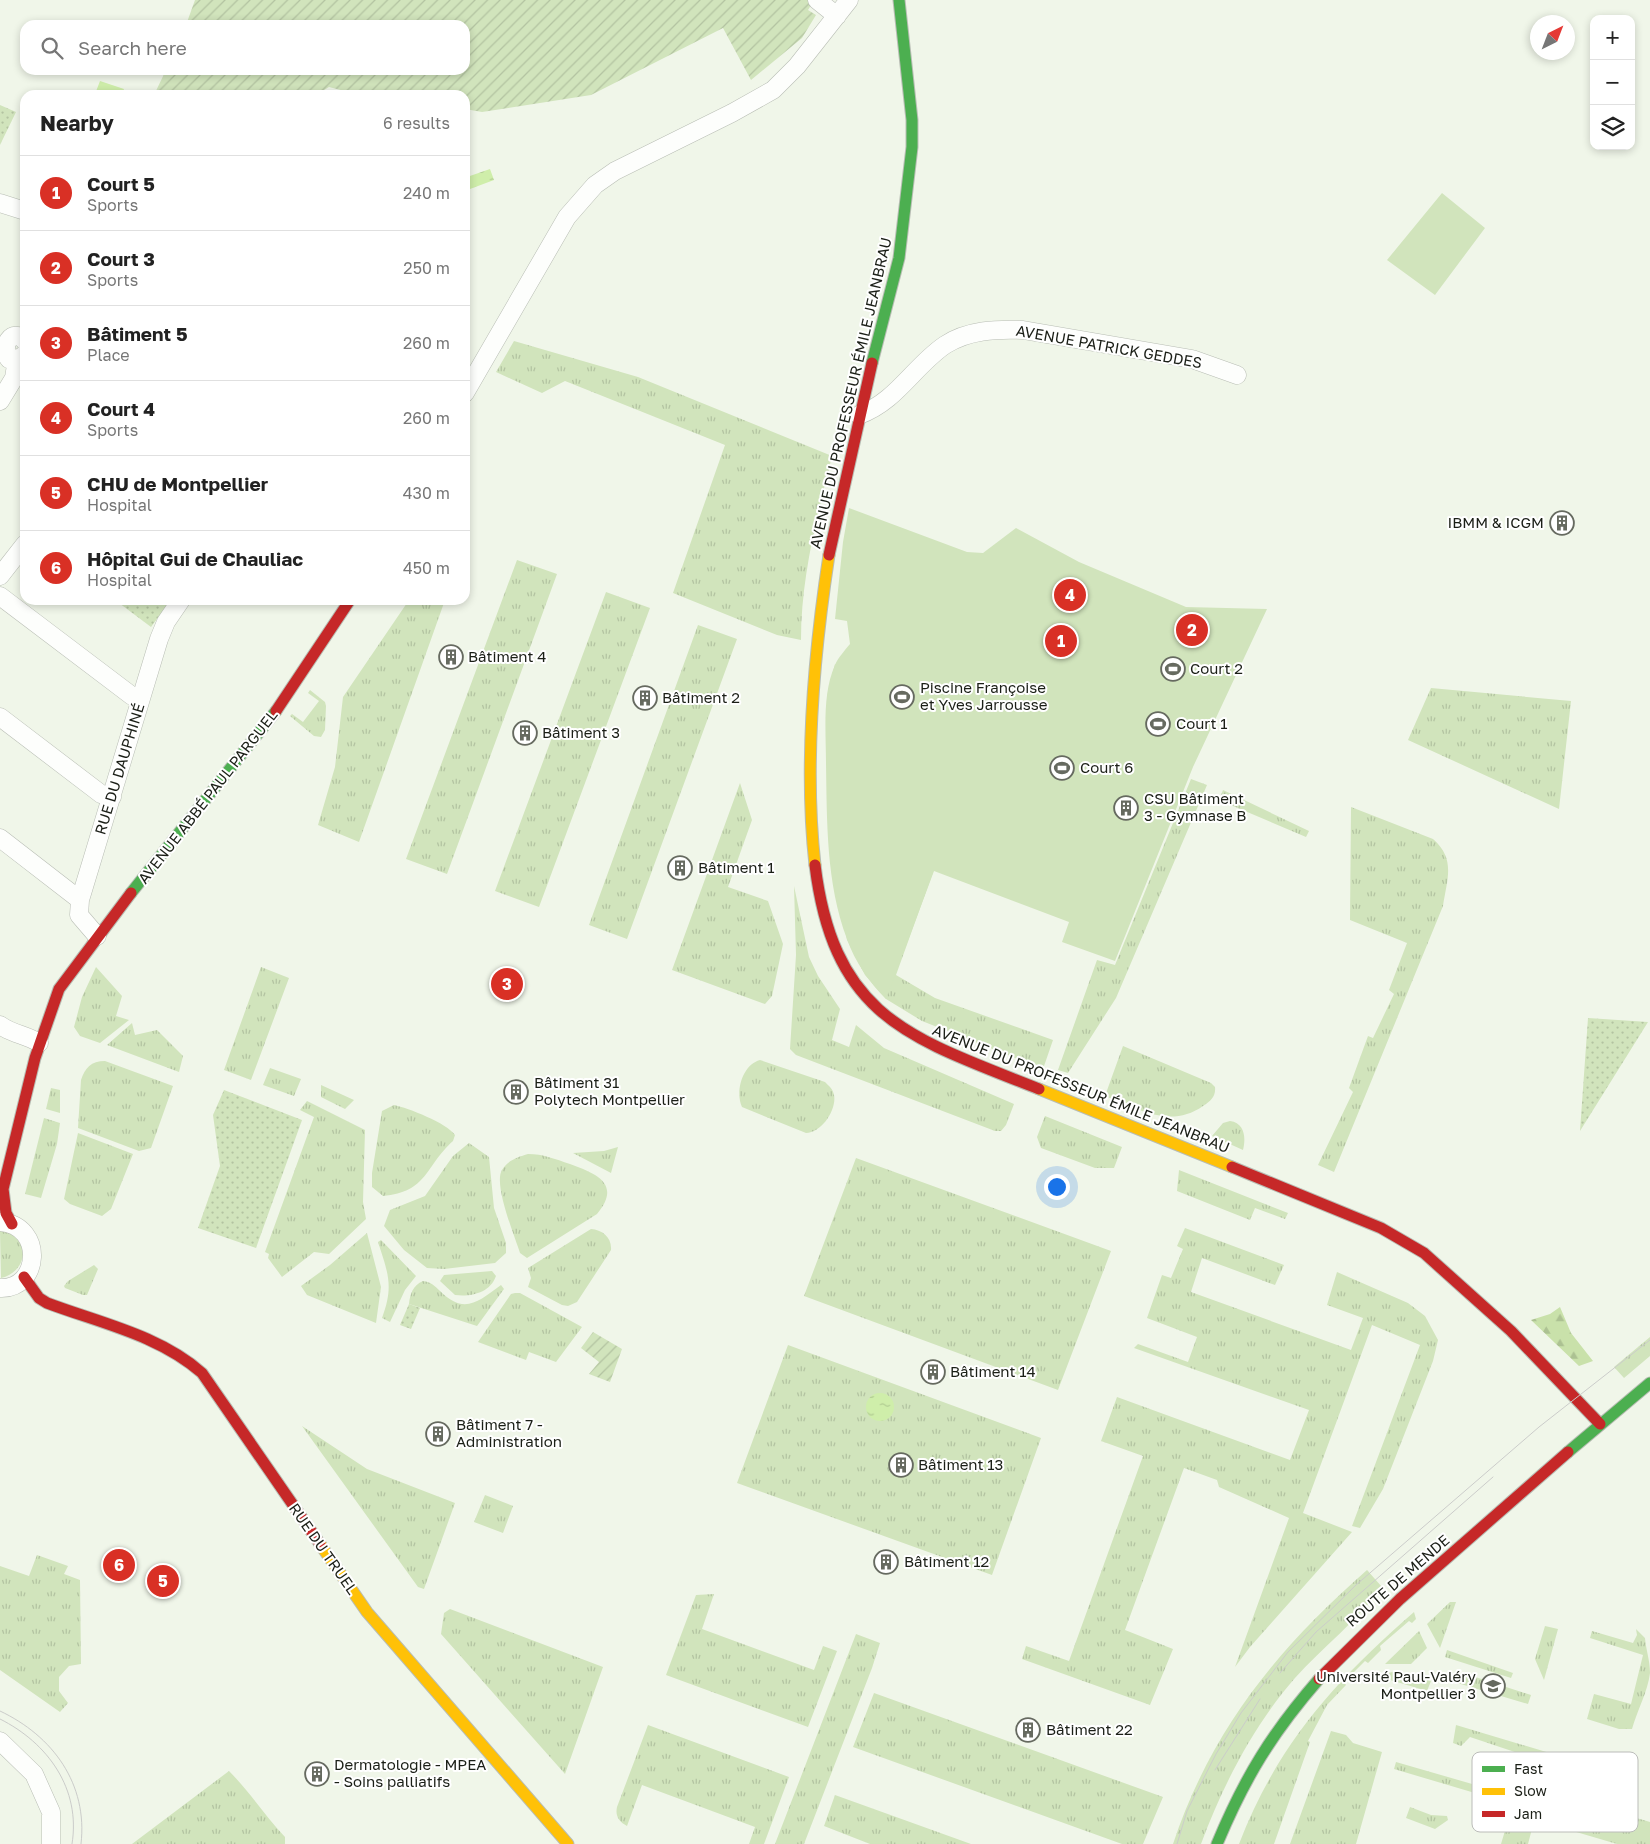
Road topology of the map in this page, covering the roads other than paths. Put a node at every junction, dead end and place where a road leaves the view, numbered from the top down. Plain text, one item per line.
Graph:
1 (817, 0) edge
2 (849, 0) edge
3 (899, 0) edge
4 (837, 16) junction
5 (0, 202) edge
6 (20, 210) edge
7 (20, 336) edge
8 (1, 346) edge
9 (20, 357) edge
10 (20, 360) edge
11 (1237, 375) dead end
12 (470, 384) edge
13 (0, 401) edge
14 (859, 415) junction
15 (20, 550) edge
16 (0, 576) edge
17 (0, 596) edge
18 (178, 605) edge
19 (347, 605) edge
20 (141, 698) junction
21 (0, 717) edge
22 (112, 797) junction
23 (0, 838) edge
24 (80, 900) junction
25 (97, 936) junction
26 (0, 1025) edge
27 (39, 1043) junction
28 (1, 1192) edge
29 (6, 1223) edge
30 (24, 1277) junction
31 (2, 1288) edge
32 (47, 1303) junction
33 (1650, 1383) edge
34 (1600, 1424) junction
35 (0, 1741) edge
36 (51, 1844) edge
37 (568, 1844) edge
38 (1217, 1844) edge

1 - 4 street
2 - 4 street
3 - 14 street, AVENUE DU PROFESSEUR ÉMILE JEANBRAU
4 - 12 street
5 - 6 street
7 - 8 street
8 - 9 street
10 - 13 street
11 - 14 street, AVENUE PATRICK GEDDES
14 - 34 street, AVENUE DU PROFESSEUR ÉMILE JEANBRAU
15 - 16 street
17 - 20 street
18 - 20 street, RUE DU DAUPHINÉ
19 - 25 street, AVENUE ABBÉ PAUL PARGUEL
20 - 22 street, RUE DU DAUPHINÉ
21 - 22 street
22 - 24 street, RUE DU DAUPHINÉ
23 - 24 street
24 - 25 street
25 - 27 street, AVENUE ABBÉ PAUL PARGUEL
26 - 27 street
27 - 28 street, AVENUE ABBÉ PAUL PARGUEL
28 - 29 street
29 - 30 street
30 - 31 street
30 - 32 street, RUE DU TRUEL
31 - 32 street, RUE DU TRUEL
32 - 37 street, RUE DU TRUEL
33 - 34 street, ROUTE DE MENDE
34 - 38 street, ROUTE DE MENDE
35 - 36 street

